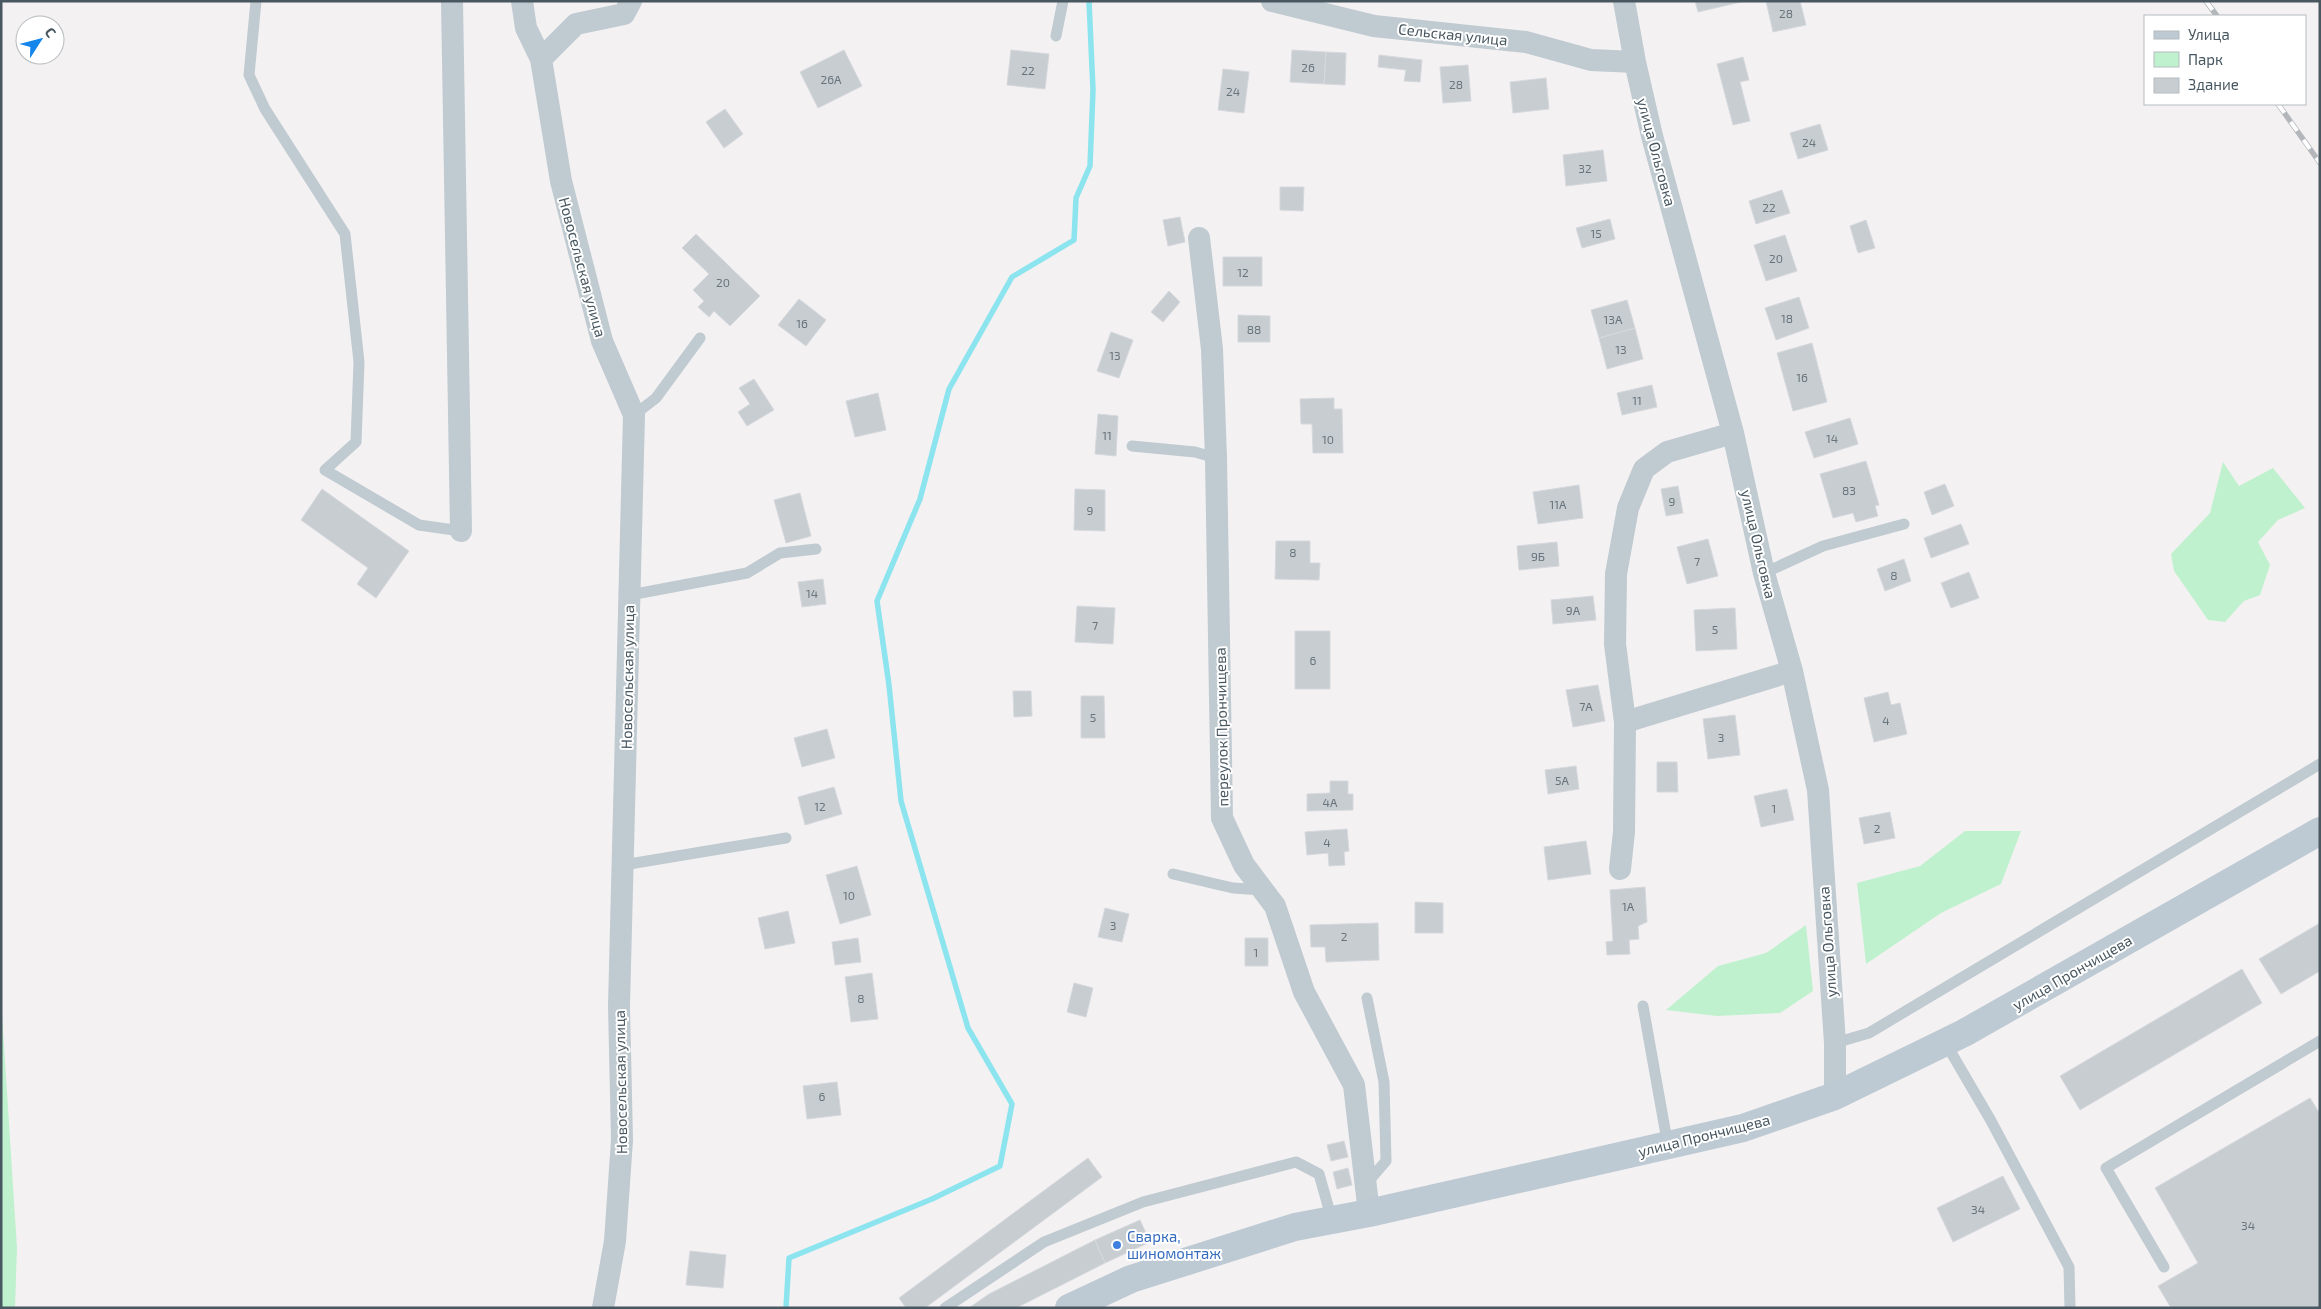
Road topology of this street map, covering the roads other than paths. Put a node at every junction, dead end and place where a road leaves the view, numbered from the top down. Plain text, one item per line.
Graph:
1 (256, 1) edge
2 (452, 1) edge
3 (522, 1) edge
4 (631, 1) edge
5 (1063, 1) edge
6 (1272, 1) edge
7 (1624, 1) edge
8 (1056, 36) dead end
9 (541, 59) junction
10 (1634, 62) junction
11 (1199, 238) dead end
12 (700, 338) dead end
13 (634, 415) junction
14 (1734, 433) junction
15 (1132, 446) dead end
16 (1216, 458) junction
17 (1904, 524) dead end
18 (461, 531) joint
19 (816, 549) dead end
20 (1764, 573) junction
21 (630, 595) junction
22 (1792, 671) junction
23 (1626, 722) junction
24 (2320, 764) edge
25 (2320, 831) edge
26 (786, 838) dead end
27 (623, 864) junction
28 (1620, 869) dead end
29 (1173, 874) dead end
30 (1263, 890) junction
31 (1366, 998) dead end
32 (1643, 1006) dead end
33 (2320, 1041) edge
34 (1946, 1042) junction
35 (1835, 1043) junction
36 (1835, 1096) junction
37 (1668, 1146) junction
38 (1366, 1184) junction
39 (1369, 1214) junction
40 (1332, 1220) junction
41 (2164, 1268) dead end
42 (603, 1308) edge
43 (945, 1308) edge
44 (1069, 1308) edge
45 (2070, 1308) edge

1 - 18 lane
2 - 18 street
3 - 9 street, Новосельская улица
4 - 9 street
5 - 8 lane
6 - 10 street, Сельская улица
7 - 10 street, улица Ольговка
9 - 13 street, Новосельская улица
10 - 14 street, улица Ольговка
11 - 16 street, переулок Прончищева
12 - 13 lane
13 - 21 street, Новосельская улица
14 - 20 street, улица Ольговка
14 - 23 street
15 - 16 lane
16 - 30 street, переулок Прончищева
17 - 20 lane
19 - 21 lane
20 - 22 street, улица Ольговка
21 - 27 street, Новосельская улица
22 - 23 street
22 - 35 street, улица Ольговка
23 - 28 street
24 - 35 lane
25 - 34 street, улица Прончищева
26 - 27 lane
27 - 42 street, Новосельская улица
29 - 30 lane
30 - 38 street, переулок Прончищева
31 - 38 lane
32 - 37 lane
33 - 41 lane
34 - 36 street, улица Прончищева
34 - 45 lane
35 - 36 street, улица Ольговка
36 - 37 street, улица Прончищева
37 - 39 street, улица Прончищева
38 - 39 street, переулок Прончищева
39 - 40 street, улица Прончищева
40 - 43 lane
40 - 44 street, улица Прончищева

